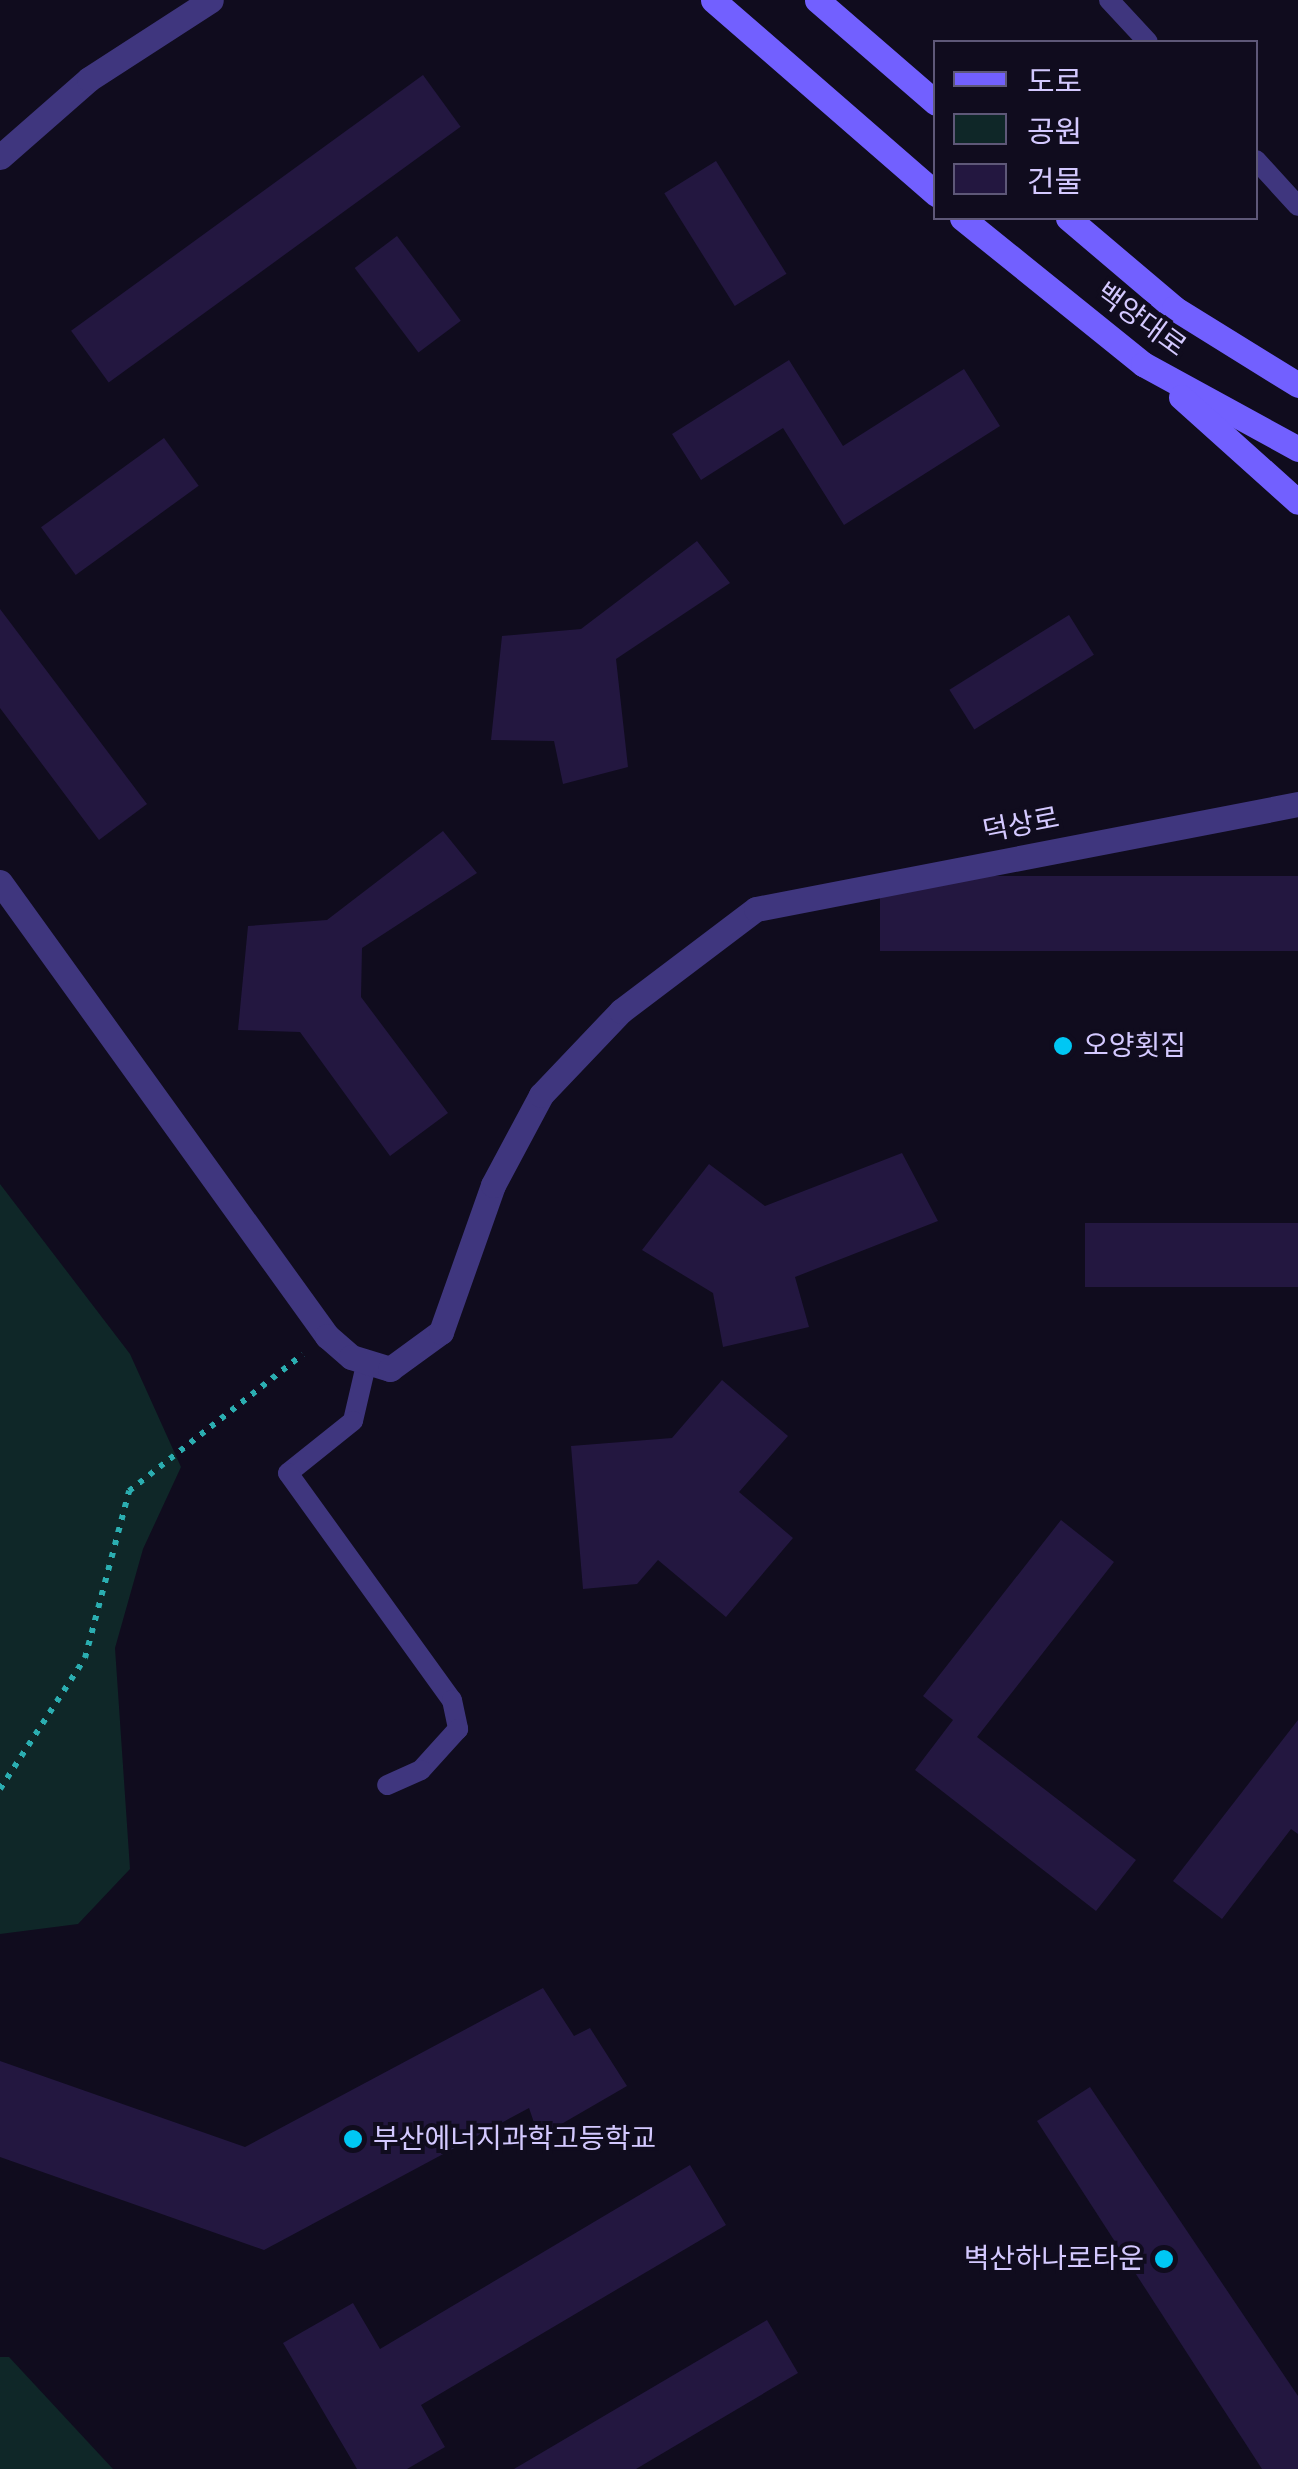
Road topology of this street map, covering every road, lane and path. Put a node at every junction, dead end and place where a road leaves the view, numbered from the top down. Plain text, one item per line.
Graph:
1 (211, 0) edge
2 (713, 0) edge
3 (817, 0) edge
4 (1109, 0) edge
5 (1146, 40) edge
6 (933, 100) edge
7 (0, 157) edge
8 (1258, 162) edge
9 (933, 191) edge
10 (1298, 206) edge
11 (964, 220) edge
12 (1070, 220) edge
13 (1144, 364) junction
14 (1298, 385) edge
15 (1298, 449) edge
16 (1298, 502) edge
17 (1298, 804) edge
18 (0, 882) edge
19 (326, 1336) junction
20 (366, 1365) junction
21 (386, 1785) dead end
22 (0, 1789) edge

1 - 7 street
2 - 9 main road
3 - 6 main road
4 - 5 lane
8 - 10 lane
11 - 13 main road, 백양대로
12 - 14 main road, 백양대로
13 - 15 main road, 백양대로
13 - 16 main road
17 - 20 street, 덕상로
18 - 19 street
19 - 20 street
19 - 22 path
20 - 21 lane

